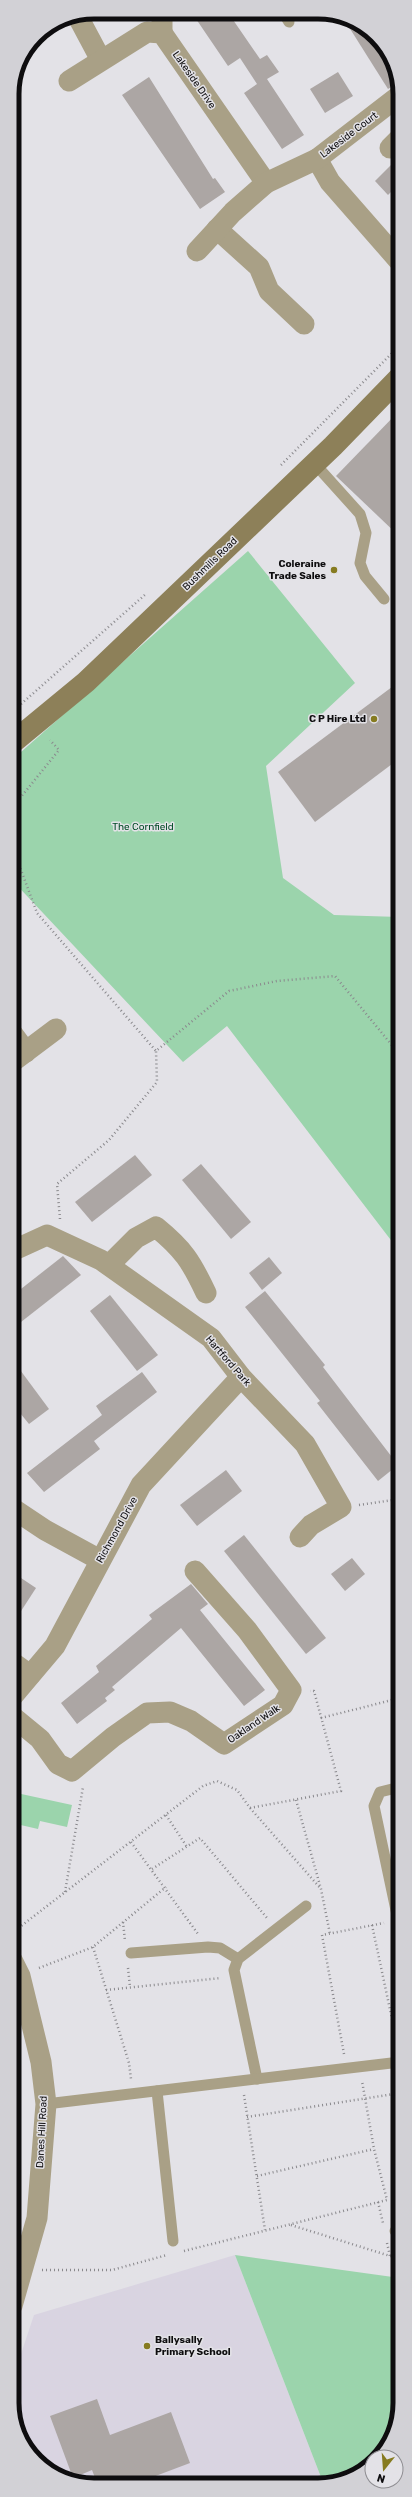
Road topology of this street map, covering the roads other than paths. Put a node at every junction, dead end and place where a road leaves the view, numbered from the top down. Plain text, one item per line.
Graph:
1 (80, 20) edge
2 (162, 23) edge
3 (101, 60) junction
4 (69, 81) dead end
5 (393, 100) edge
6 (317, 159) junction
7 (266, 183) junction
8 (217, 229) junction
9 (197, 251) dead end
10 (393, 254) edge
11 (304, 324) dead end
12 (393, 384) edge
13 (315, 464) junction
14 (384, 599) dead end
15 (19, 751) edge
16 (56, 1029) dead end
17 (19, 1057) edge
18 (19, 1248) edge
19 (109, 1265) junction
20 (206, 1293) dead end
21 (241, 1378) junction
22 (19, 1513) edge
23 (300, 1537) dead end
24 (100, 1560) junction
25 (195, 1571) dead end
26 (19, 1667) edge
27 (30, 1675) junction
28 (19, 1688) edge
29 (19, 1722) edge
30 (393, 1789) edge
31 (393, 1896) edge
32 (306, 1906) dead end
33 (131, 1953) dead end
34 (238, 1959) junction
35 (19, 1979) edge
36 (393, 2063) edge
37 (257, 2079) junction
38 (157, 2091) junction
39 (46, 2104) junction
40 (173, 2241) dead end
41 (19, 2281) edge

1 - 3 street
2 - 3 street, Lakeside Drive
2 - 7 street, Lakeside Drive
3 - 4 street, Lakeside Drive
5 - 6 street, Lakeside Court
6 - 7 street
6 - 10 street
7 - 8 street
8 - 9 street
8 - 11 street
12 - 13 main road, Bushmills Road
13 - 14 lane
13 - 15 main road, Bushmills Road
16 - 17 street
18 - 19 street, Hartford Park
19 - 20 street
19 - 21 street, Hartford Park
21 - 23 street, Hartford Park
21 - 24 street, Richmond Drive
22 - 24 street
24 - 27 street, Richmond Drive
25 - 29 street, Oakland Walk
26 - 27 street
27 - 28 street, Richmond Drive
30 - 31 lane
32 - 34 lane
33 - 34 lane
34 - 37 lane
35 - 39 street, Danes Hill Road
36 - 37 lane
37 - 38 lane
38 - 39 lane
38 - 40 lane
39 - 41 street, Danes Hill Road

